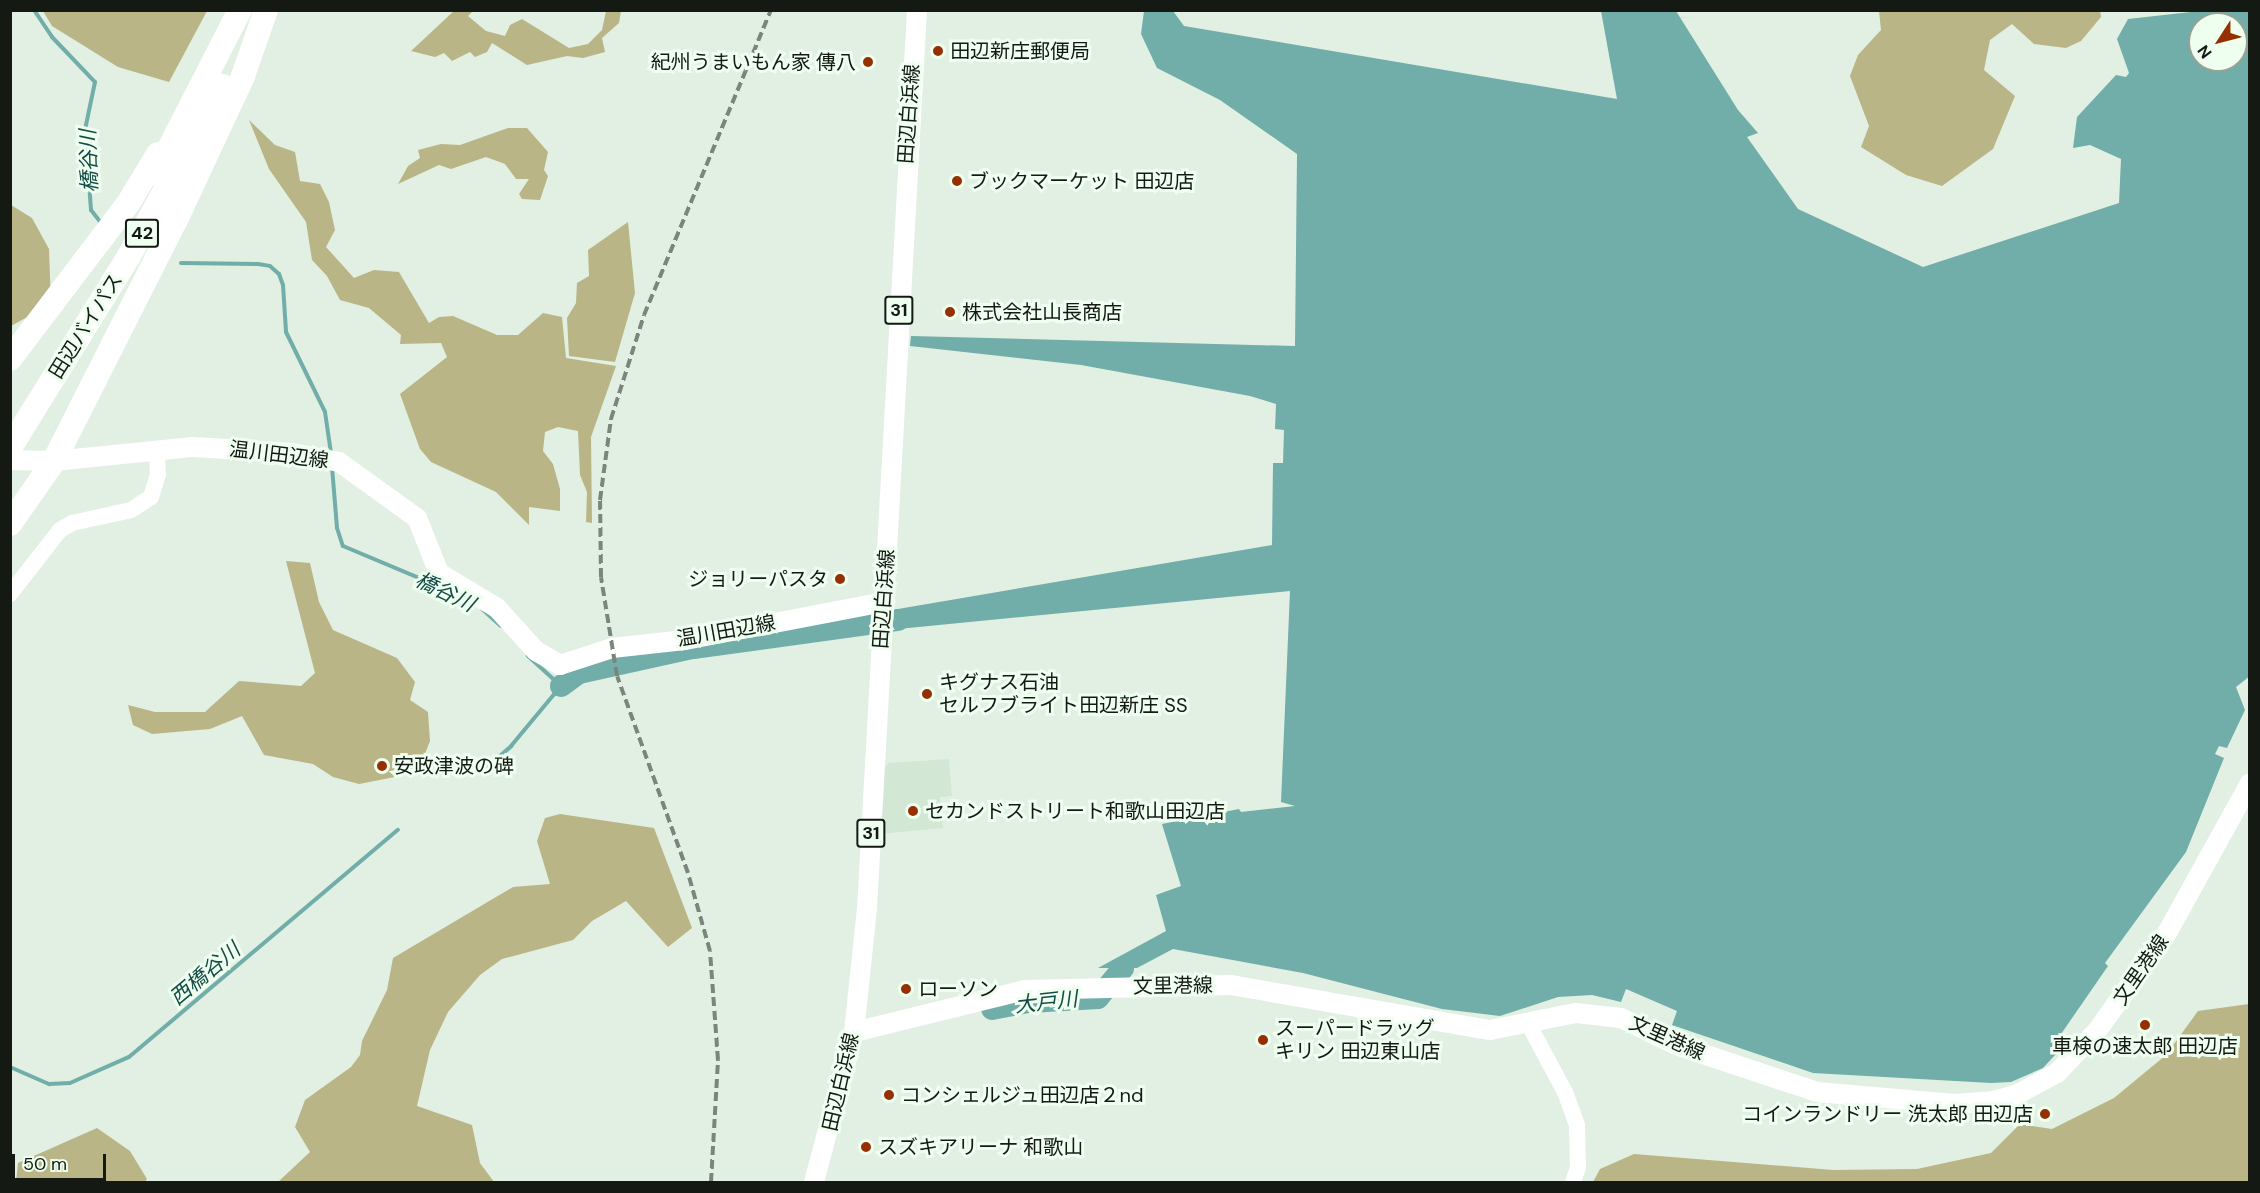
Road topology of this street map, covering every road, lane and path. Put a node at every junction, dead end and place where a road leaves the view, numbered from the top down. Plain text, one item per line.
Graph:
1 (240, 10) edge
2 (258, 10) edge
3 (266, 10) edge
4 (917, 10) edge
5 (220, 52) junction
6 (10, 359) edge
7 (10, 419) edge
8 (10, 448) edge
9 (157, 453) junction
10 (10, 460) edge
11 (54, 461) junction
12 (10, 524) edge
13 (10, 594) edge
14 (884, 605) junction
15 (2250, 783) edge
16 (1529, 1025) junction
17 (854, 1032) junction
18 (814, 1182) edge
19 (1573, 1182) edge

1 - 5 highway, 田辺バイパス / 42
2 - 8 highway, 田辺バイパス / 42
3 - 11 highway
4 - 14 main road, 田辺白浜線 / 31
5 - 6 highway
5 - 7 highway, 田辺バイパス / 42
9 - 11 main road, 温川田辺線
9 - 13 street
9 - 14 main road, 温川田辺線
10 - 11 main road, 温川田辺線
11 - 12 highway
14 - 17 main road, 田辺白浜線 / 31
15 - 16 main road, 文里港線
16 - 17 main road, 文里港線
16 - 19 street
17 - 18 main road, 田辺白浜線 / 31

